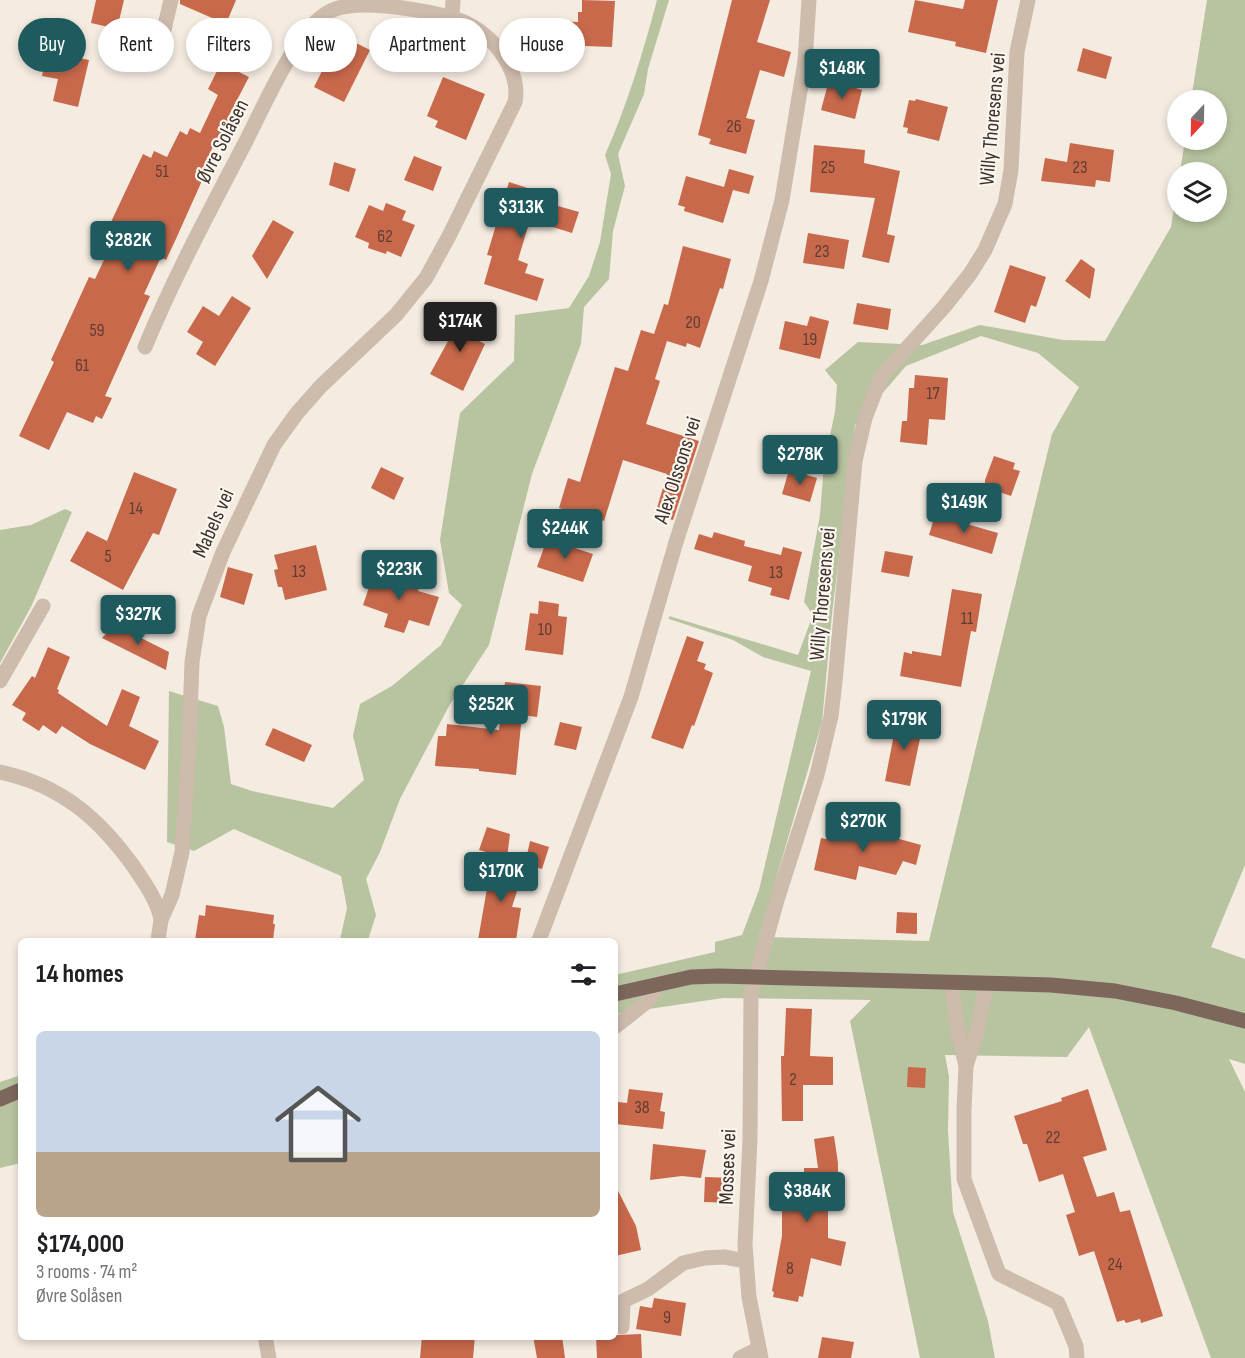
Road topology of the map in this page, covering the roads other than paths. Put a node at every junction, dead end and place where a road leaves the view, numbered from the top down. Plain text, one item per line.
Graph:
1 (171, 0) edge
2 (453, 0) edge
3 (809, 0) edge
4 (1028, 0) edge
5 (167, 18) edge
6 (452, 18) joint
7 (487, 39) edge
8 (396, 315) joint
9 (145, 347) dead end
10 (43, 606) dead end
11 (0, 681) edge
12 (0, 772) edge
13 (160, 920) junction
14 (158, 938) edge
15 (540, 938) edge
16 (756, 976) junction
17 (951, 981) junction
18 (987, 982) junction
19 (658, 983) junction
20 (618, 993) edge
21 (1245, 1021) edge
22 (618, 1025) edge
23 (966, 1066) junction
24 (18, 1091) edge
25 (0, 1099) edge
26 (746, 1261) junction
27 (622, 1327) dead end
28 (266, 1340) edge
29 (760, 1353) edge
30 (269, 1358) edge
31 (740, 1358) edge
32 (1077, 1358) edge

1 - 5 street
2 - 6 street
3 - 15 street, Alex Olssons vei
4 - 16 street, Willy Thoresens vei
6 - 9 street, Øvre Solåsen
7 - 8 street, Øvre Solåsen
8 - 13 street, Mabels vei
10 - 11 street
12 - 13 street
13 - 14 street, Mabels vei
16 - 17 main road
16 - 19 main road
16 - 26 street, Mosses vei
17 - 18 main road
17 - 23 street
18 - 21 main road
18 - 23 street
19 - 20 main road
19 - 22 street
23 - 32 street
24 - 25 main road
26 - 27 street
26 - 29 street, Mosses vei
28 - 30 street
29 - 31 street

